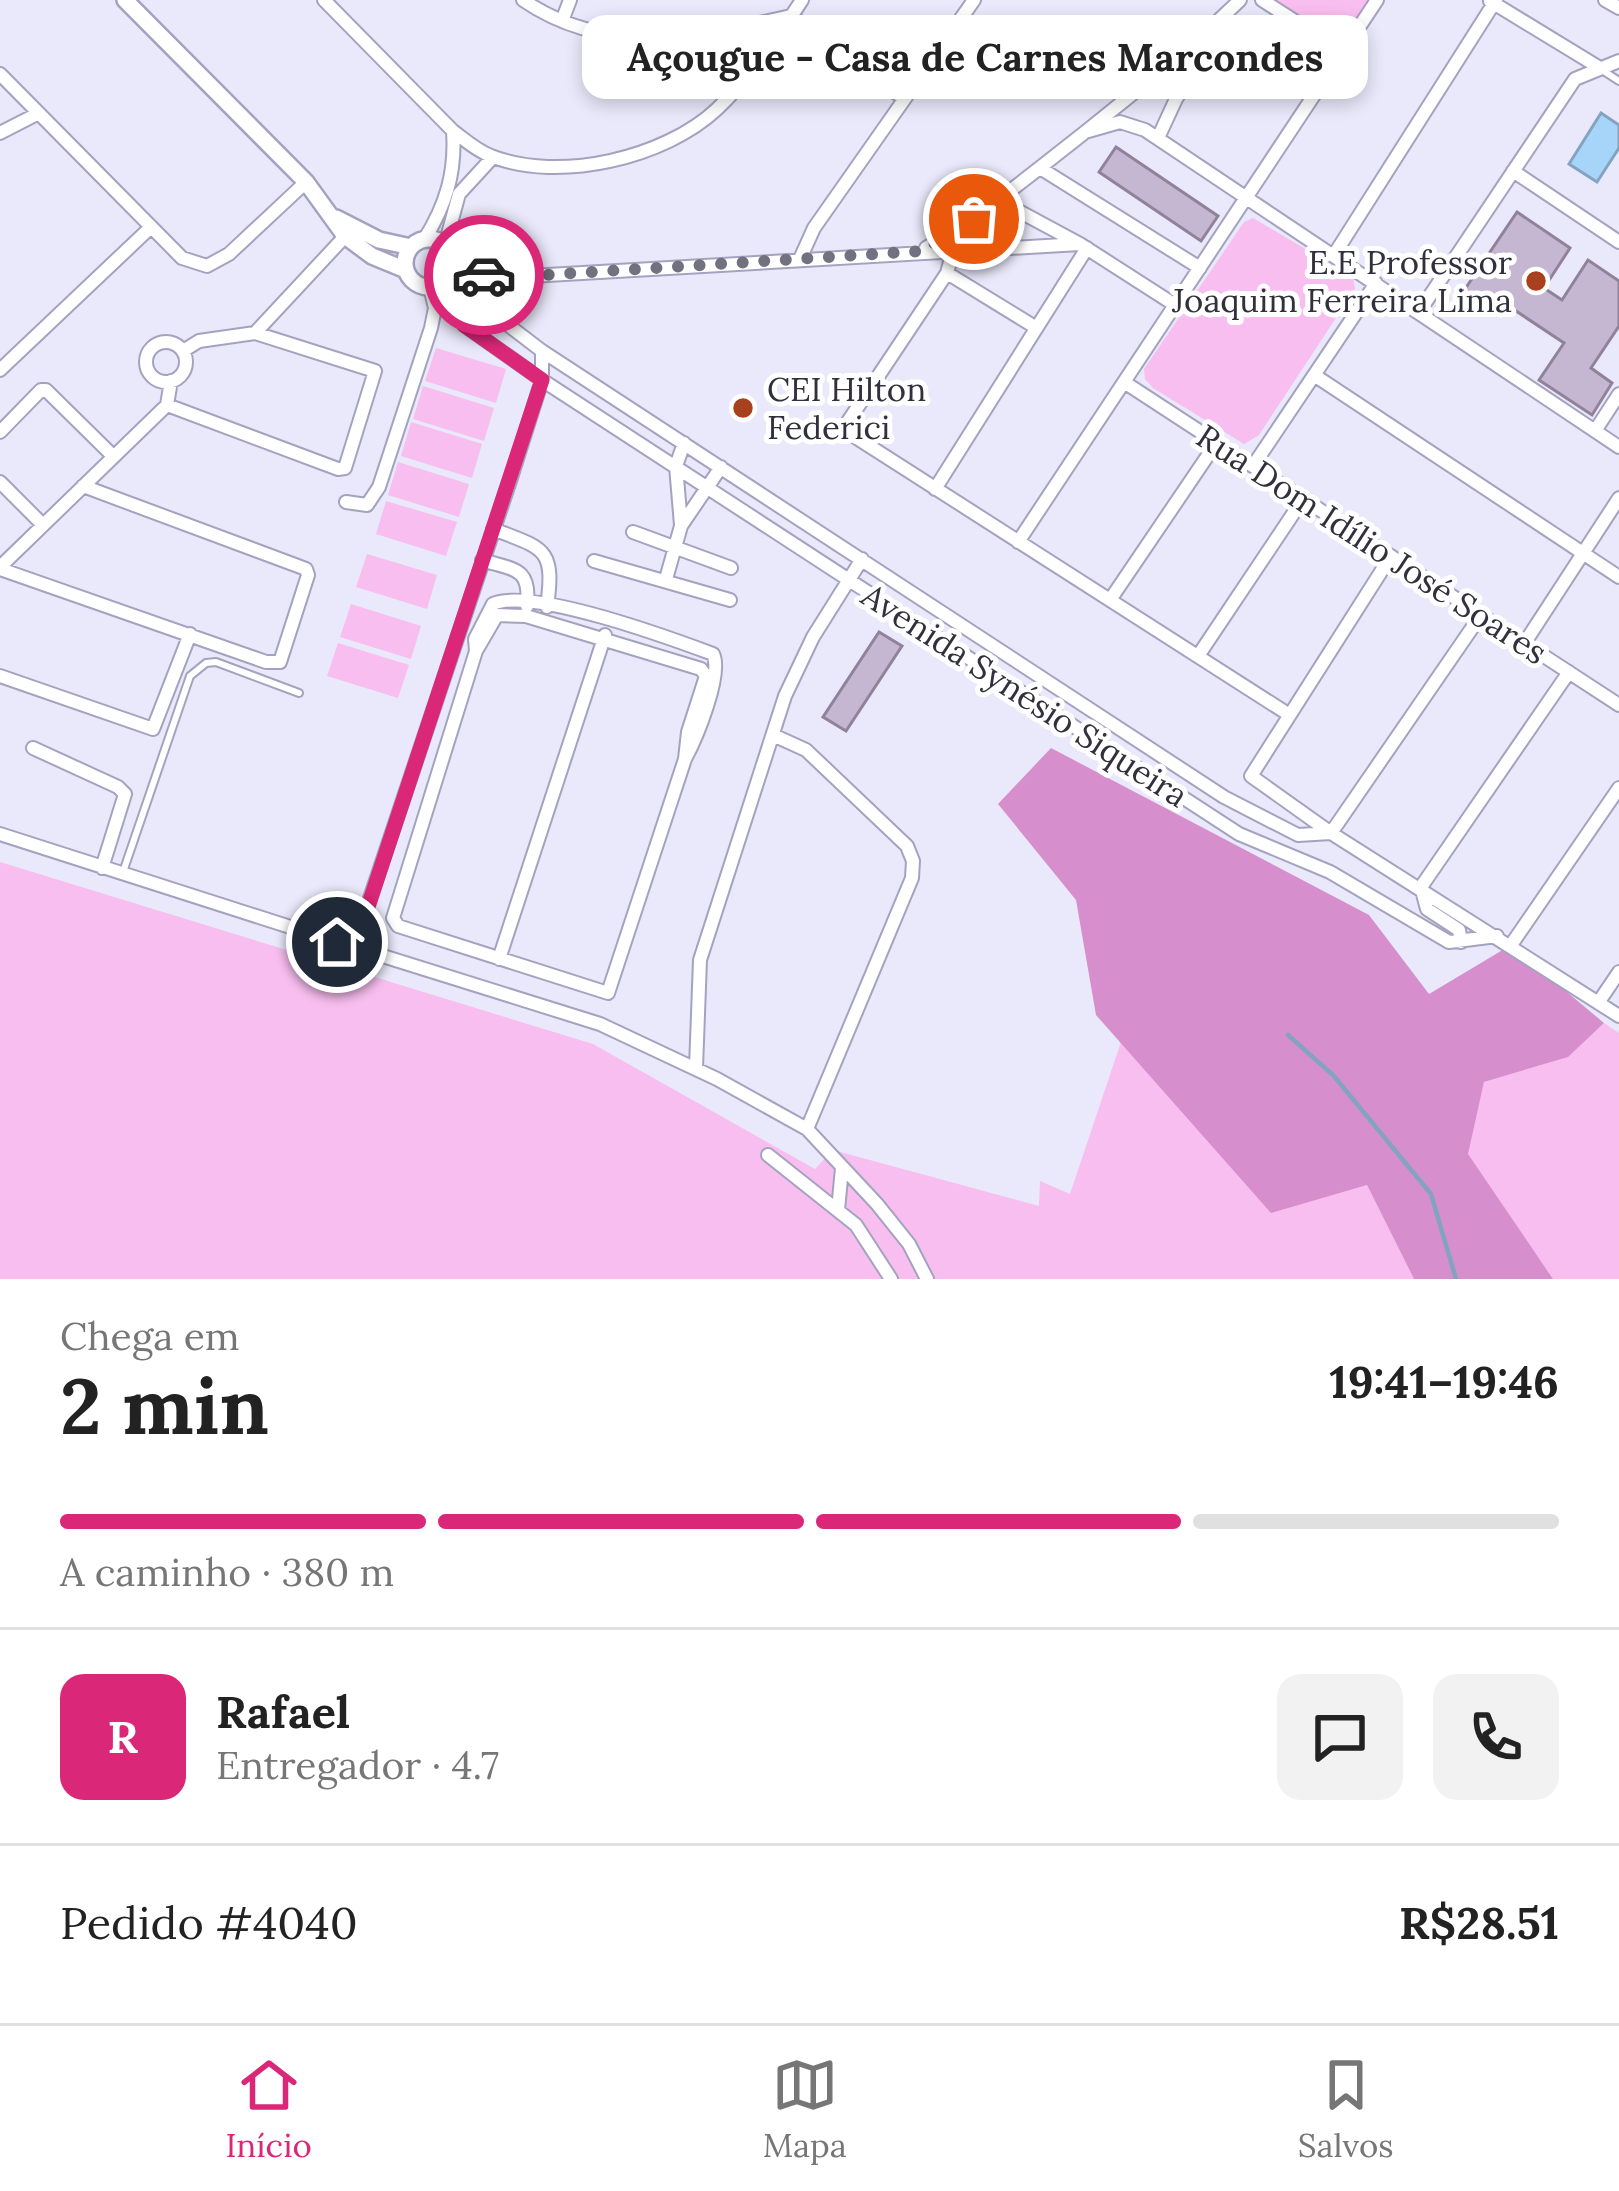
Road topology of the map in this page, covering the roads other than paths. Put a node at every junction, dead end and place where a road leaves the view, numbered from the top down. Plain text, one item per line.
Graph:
1 (125, 0) edge
2 (324, 0) edge
3 (523, 0) edge
4 (570, 0) edge
5 (802, 0) edge
6 (974, 0) edge
7 (1262, 0) edge
8 (1377, 0) edge
9 (1605, 0) edge
10 (1239, 1) edge
11 (1493, 1) edge
12 (1619, 8) edge
13 (791, 16) junction
14 (562, 21) junction
15 (1343, 52) junction
16 (1619, 61) edge
17 (1601, 69) junction
18 (0, 74) edge
19 (1619, 81) edge
20 (903, 98) junction
21 (39, 113) junction
22 (453, 131) junction
23 (1085, 132) junction
24 (0, 133) edge
25 (1158, 138) junction
26 (493, 157) junction
27 (1040, 168) junction
28 (1513, 172) junction
29 (306, 182) junction
30 (1247, 197) junction
31 (998, 200) junction
32 (152, 227) junction
33 (349, 232) junction
34 (1619, 242) edge
35 (418, 244) junction
36 (445, 245) junction
37 (1083, 246) junction
38 (953, 250) junction
39 (922, 251) junction
40 (1334, 255) junction
41 (800, 259) junction
42 (1199, 268) junction
43 (406, 270) junction
44 (947, 273) junction
45 (487, 279) junction
46 (441, 281) junction
47 (1376, 284) junction
48 (1175, 305) junction
49 (1418, 312) junction
50 (495, 315) junction
51 (1035, 327) junction
52 (471, 330) junction
53 (255, 333) junction
54 (183, 351) junction
55 (542, 351) junction
56 (0, 370) edge
57 (1314, 376) junction
58 (542, 380) junction
59 (171, 381) junction
60 (1124, 382) junction
61 (1619, 394) edge
62 (166, 405) junction
63 (1595, 431) junction
64 (0, 432) edge
65 (1216, 442) junction
66 (684, 443) junction
67 (1619, 446) edge
68 (113, 456) junction
69 (676, 466) junction
70 (1253, 466) junction
71 (721, 467) junction
72 (0, 482) edge
73 (83, 486) junction
74 (708, 488) junction
75 (935, 489) junction
76 (1619, 498) edge
77 (1303, 499) junction
78 (346, 502) dead end
79 (44, 525) junction
80 (681, 526) junction
81 (493, 529) junction
82 (633, 532) dead end
83 (1018, 542) junction
84 (675, 548) junction
85 (1583, 553) junction
86 (1391, 556) junction
87 (862, 559) junction
88 (482, 560) junction
89 (594, 561) dead end
90 (0, 568) edge
91 (731, 568) dead end
92 (1619, 577) edge
93 (665, 579) junction
94 (849, 580) junction
95 (528, 600) junction
96 (730, 600) dead end
97 (1110, 600) junction
98 (548, 603) junction
99 (1481, 615) junction
100 (526, 616) junction
101 (544, 620) junction
102 (609, 621) junction
103 (190, 634) junction
104 (603, 639) junction
105 (1524, 644) junction
106 (476, 651) junction
107 (1198, 656) junction
108 (1569, 672) junction
109 (0, 676) edge
110 (299, 693) dead end
111 (1619, 705) edge
112 (1288, 713) junction
113 (773, 735) junction
114 (33, 748) dead end
115 (685, 759) junction
116 (1619, 788) edge
117 (1331, 833) junction
118 (0, 834) edge
119 (102, 868) junction
120 (122, 875) junction
121 (1421, 887) junction
122 (1497, 936) junction
123 (337, 942) junction
124 (1461, 942) junction
125 (1511, 945) junction
126 (499, 959) junction
127 (1619, 972) edge
128 (1598, 1003) junction
129 (1619, 1016) edge
130 (695, 1068) junction
131 (807, 1130) junction
132 (768, 1155) dead end
133 (842, 1168) junction
134 (838, 1210) junction
135 (887, 1217) junction
136 (864, 1237) junction
137 (891, 1279) edge
138 (927, 1279) edge

1 - 29 street
2 - 22 street
3 - 14 street
4 - 14 street
5 - 13 street
6 - 20 street
7 - 15 street
8 - 15 street
9 - 12 street
10 - 23 street
10 - 25 street
11 - 17 street
11 - 40 street
13 - 14 street
13 - 20 street
13 - 26 street
15 - 30 street
16 - 17 street
17 - 19 lane
17 - 28 street
18 - 21 street
20 - 41 street
21 - 24 street
21 - 32 street
22 - 26 street
22 - 35 street
23 - 25 street
23 - 27 street
25 - 30 street
26 - 36 street
27 - 31 street
27 - 42 street
28 - 34 street
28 - 49 street
29 - 32 street
29 - 33 street
30 - 40 street
30 - 42 street
31 - 37 street
31 - 39 street
32 - 56 street
33 - 35 street
33 - 43 street
33 - 53 street
35 - 36 street
35 - 43 street
36 - 46 street
37 - 38 street
37 - 48 street
37 - 51 street
38 - 39 street
38 - 44 street
39 - 41 street
40 - 47 street
41 - 45 street
42 - 48 street
43 - 46 street
44 - 51 street
44 - 75 street
45 - 46 street
45 - 50 street
46 - 52 street, Avenida Synésio Siqueira
46 - 78 street
47 - 49 street
47 - 57 street
48 - 60 street
49 - 63 street
50 - 52 street
50 - 55 street, Avenida Synésio Siqueira
51 - 75 street
52 - 58 street, Avenida Synésio Siqueira
53 - 54 street
53 - 62 street
54 - 59 street
54 - 59 street
55 - 58 street
55 - 66 street, Avenida Synésio Siqueira
57 - 70 street
57 - 85 street
58 - 69 street, Avenida Synésio Siqueira
58 - 81 street
59 - 62 street
60 - 65 street, Rua Dom Idílio José Soares
60 - 83 street
61 - 63 street
62 - 68 street
63 - 67 street
64 - 68 street
65 - 70 street, Rua Dom Idílio José Soares
65 - 97 street
66 - 69 street
66 - 71 street, Avenida Synésio Siqueira
68 - 73 street
69 - 74 street, Avenida Synésio Siqueira
69 - 80 street
70 - 77 street, Rua Dom Idílio José Soares
71 - 74 street
71 - 87 street, Avenida Synésio Siqueira
72 - 79 street
73 - 79 street
73 - 103 street
74 - 80 street
74 - 94 street, Avenida Synésio Siqueira
75 - 83 street
76 - 85 street
77 - 86 street, Rua Dom Idílio José Soares
77 - 107 street
79 - 90 street
80 - 84 street
81 - 88 street
81 - 98 street
82 - 84 street
83 - 97 street
84 - 91 street
84 - 93 street
85 - 92 street
85 - 105 street
86 - 99 street, Rua Dom Idílio José Soares
86 - 112 street
87 - 94 street
87 - 117 street, Avenida Synésio Siqueira
88 - 95 street
88 - 123 street
89 - 93 street
90 - 103 street
93 - 96 street
94 - 113 street
94 - 124 street, Avenida Synésio Siqueira
95 - 98 street
95 - 100 street
95 - 106 street
97 - 107 street
98 - 101 street
98 - 102 street
99 - 105 street, Rua Dom Idílio José Soares
99 - 117 street
100 - 101 street
100 - 106 street
101 - 104 street
102 - 104 street
102 - 115 street
103 - 109 street
104 - 115 street
104 - 126 street
105 - 108 street, Rua Dom Idílio José Soares
106 - 126 street
107 - 112 street
108 - 111 street, Rua Dom Idílio José Soares
108 - 121 street
110 - 120 lane
112 - 117 street
113 - 130 street
113 - 131 street
114 - 119 street
115 - 126 street
116 - 125 street
117 - 121 street
118 - 119 street
119 - 120 street
120 - 123 street
121 - 122 street
121 - 124 street
122 - 124 street
122 - 125 street
123 - 130 street
125 - 128 street
127 - 128 street
128 - 129 street
130 - 131 street
131 - 133 street
132 - 134 street
133 - 134 street
133 - 135 street
134 - 136 street
135 - 136 street
135 - 138 street
136 - 137 street

